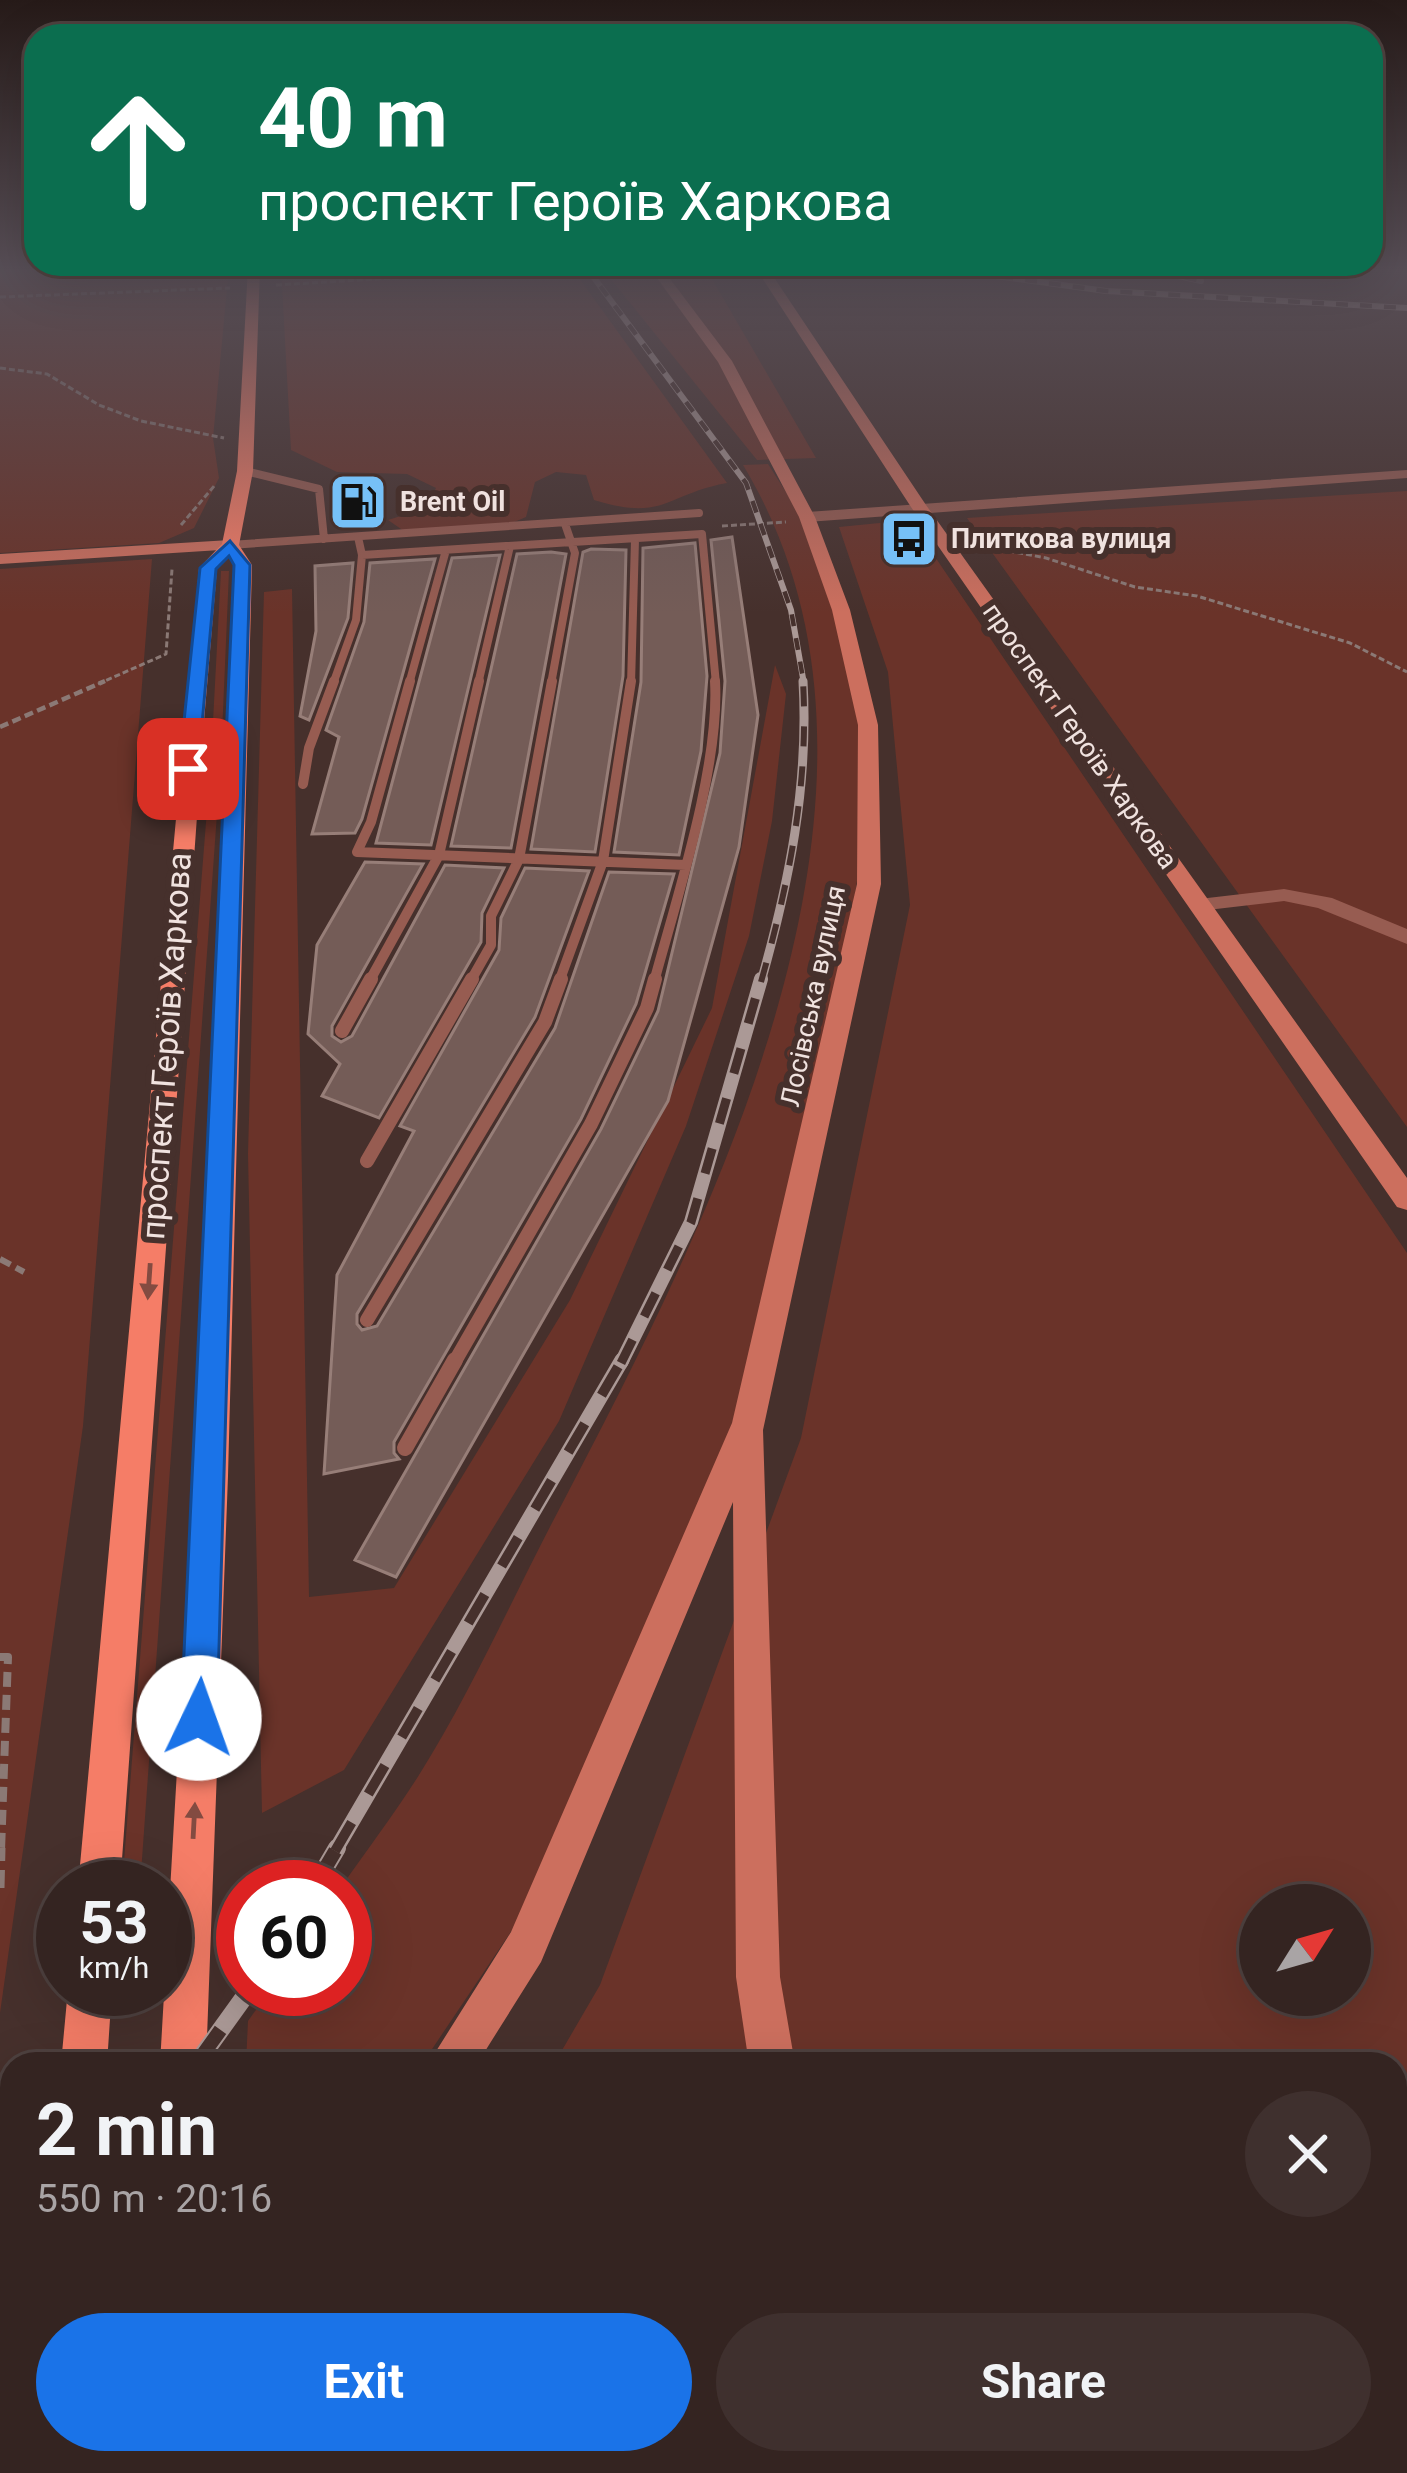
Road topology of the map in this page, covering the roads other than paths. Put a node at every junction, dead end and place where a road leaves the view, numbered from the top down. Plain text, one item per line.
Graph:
1 (244, 382) edge
2 (736, 382) edge
3 (837, 382) edge
4 (235, 472) junction
5 (1407, 474) edge
6 (919, 507) junction
7 (700, 513) dead end
8 (807, 517) junction
9 (565, 524) junction
10 (358, 537) junction
11 (324, 539) junction
12 (635, 540) junction
13 (567, 542) junction
14 (230, 545) junction
15 (510, 546) junction
16 (446, 550) junction
17 (362, 555) junction
18 (0, 560) edge
19 (303, 784) dead end
20 (439, 855) junction
21 (520, 855) junction
22 (603, 861) junction
23 (686, 865) junction
24 (1199, 905) junction
25 (1407, 937) edge
26 (341, 1031) dead end
27 (367, 1161) dead end
28 (1407, 1200) edge
29 (367, 1320) dead end
30 (749, 1423) junction
31 (405, 1448) dead end
32 (101, 1860) edge
33 (88, 2016) edge
34 (85, 2052) edge
35 (184, 2052) edge
36 (459, 2052) edge
37 (770, 2052) edge

1 - 4 main road, проспект Героїв Харкова
2 - 8 main road, Лосівська вулиця
3 - 6 main road, проспект Героїв Харкова
4 - 11 lane
4 - 14 main road, проспект Героїв Харкова
5 - 6 street
6 - 8 street
6 - 24 main road, проспект Героїв Харкова
7 - 9 lane
8 - 30 main road, Лосівська вулиця
9 - 10 lane
9 - 13 lane
10 - 11 lane
10 - 17 lane
11 - 14 lane
12 - 13 lane
12 - 22 lane
12 - 23 lane
13 - 15 lane
13 - 21 lane
14 - 18 main road
14 -> 32 main road, проспект Героїв Харкова
35 -> 14 main road, проспект Героїв Харкова
15 - 16 lane
15 - 20 lane
16 - 17 lane
16 - 20 lane
17 - 19 lane
20 - 21 lane
20 - 26 lane
21 - 22 lane
21 - 27 lane
22 - 23 lane
22 - 29 lane
23 - 31 lane
24 - 25 street
24 - 28 main road, проспект Героїв Харкова
30 - 36 main road
30 - 37 main road
33 - 34 main road

